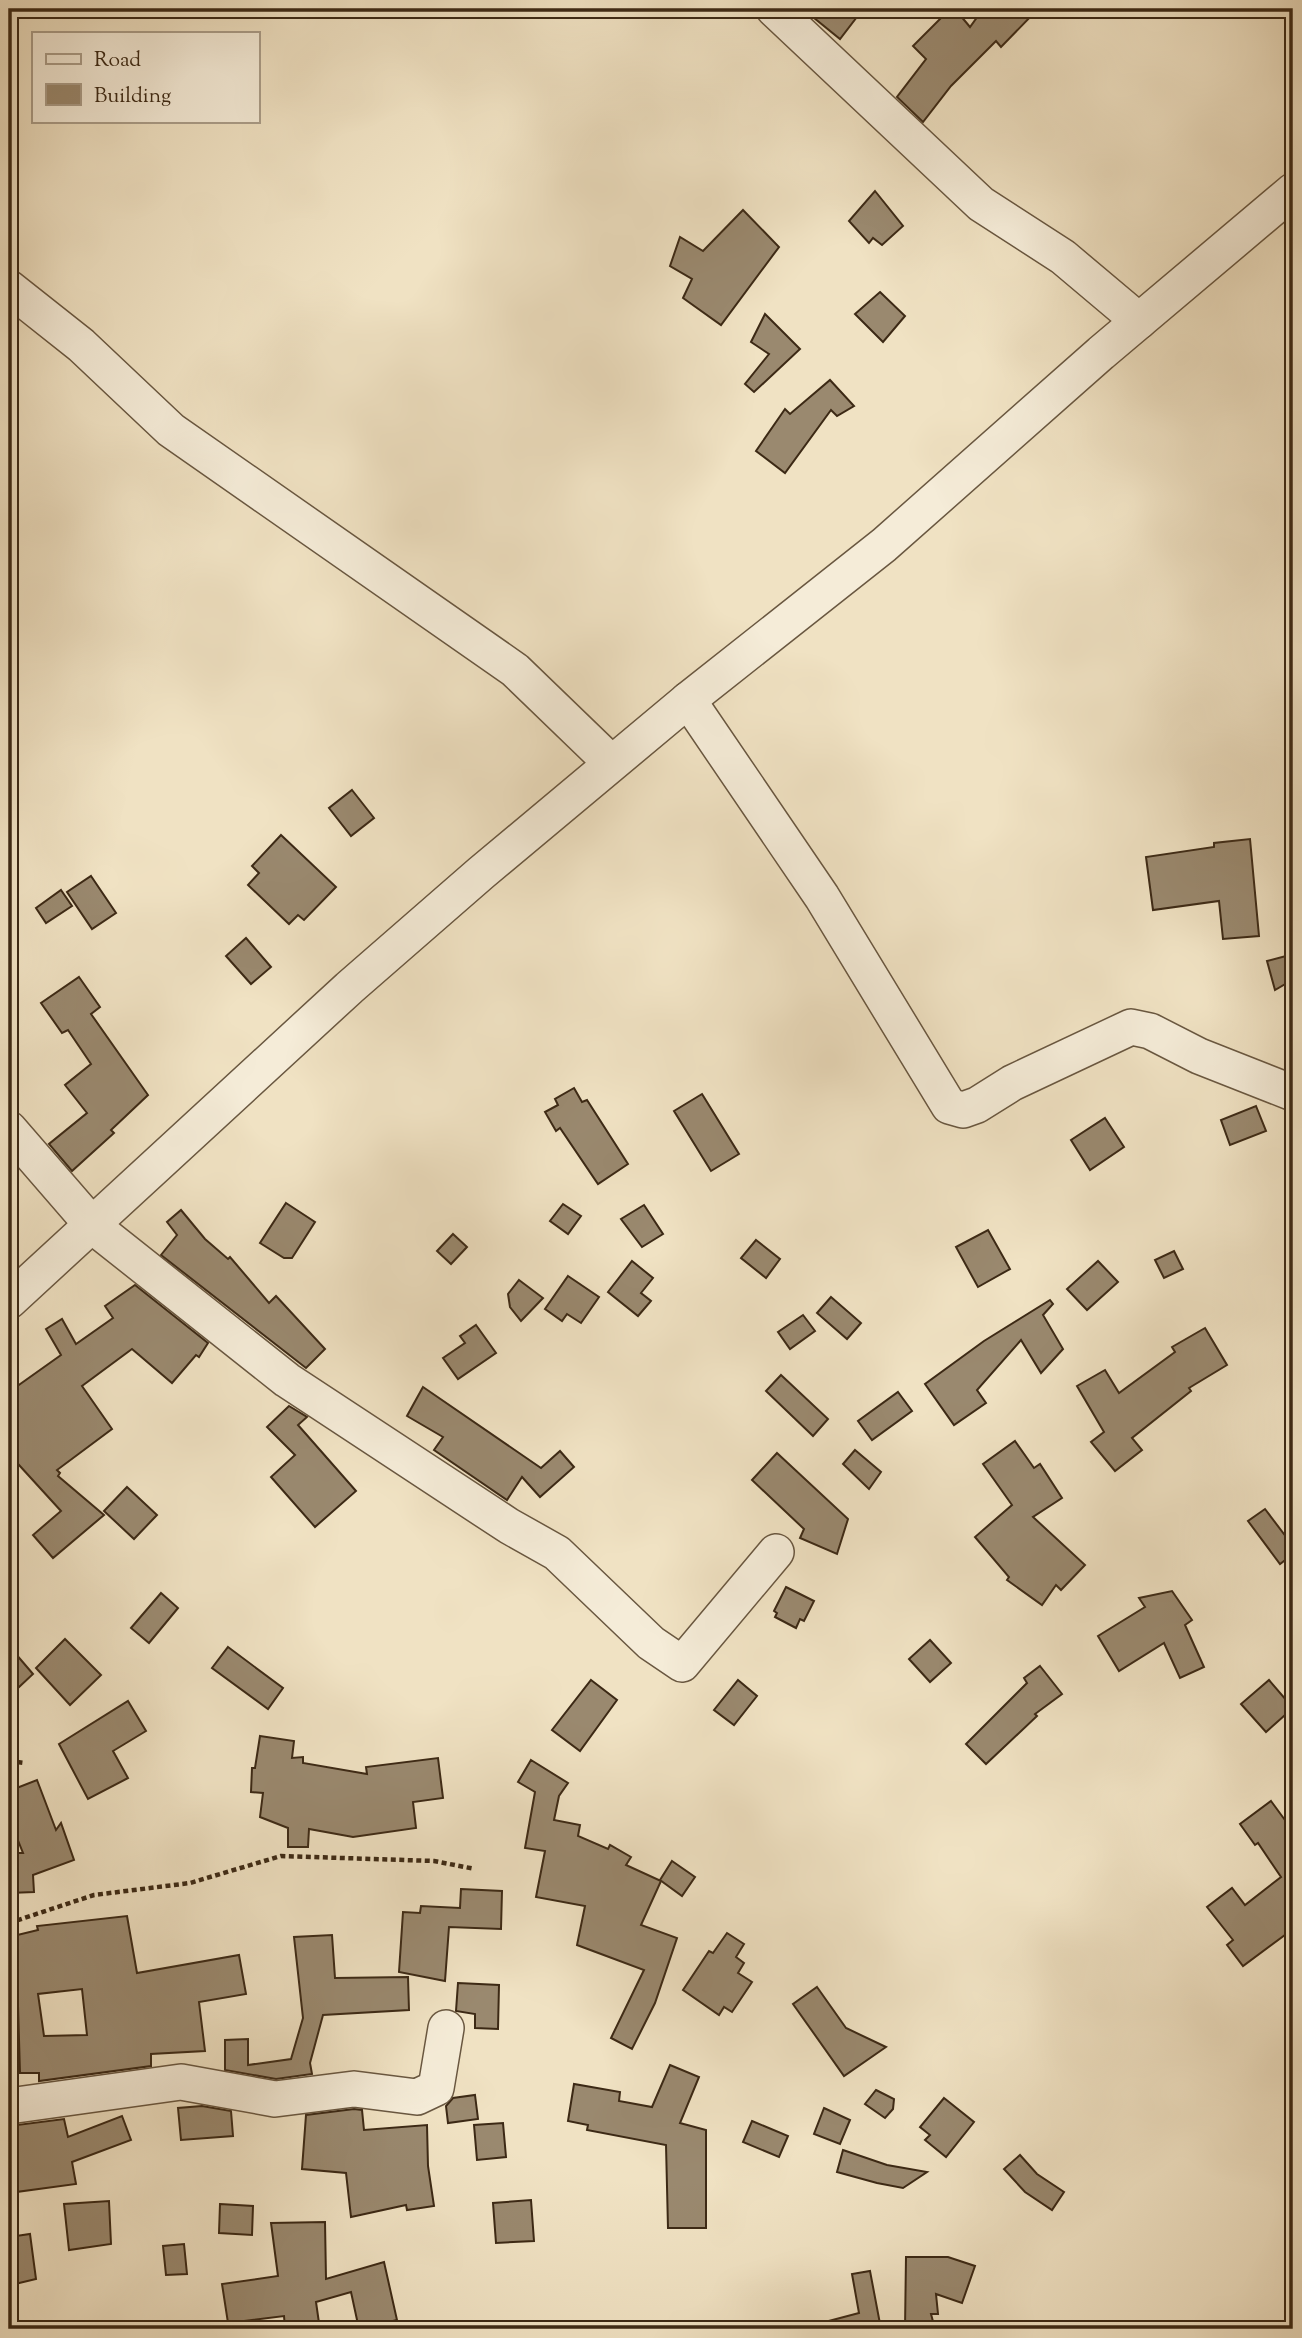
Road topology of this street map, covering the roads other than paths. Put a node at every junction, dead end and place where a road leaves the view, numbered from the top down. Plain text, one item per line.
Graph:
1 (774, 9) edge
2 (1293, 191) edge
3 (9, 288) edge
4 (1139, 321) junction
5 (688, 700) junction
6 (602, 754) dead end
7 (1293, 1093) edge
8 (9, 1129) edge
9 (94, 1227) junction
10 (9, 1301) edge
11 (776, 1552) dead end
12 (446, 2028) dead end
13 (9, 2106) edge

1 - 4 street
2 - 4 street
3 - 6 street
4 - 5 street
5 - 7 street
5 - 9 street
8 - 9 street
9 - 10 street
9 - 11 street
12 - 13 street

